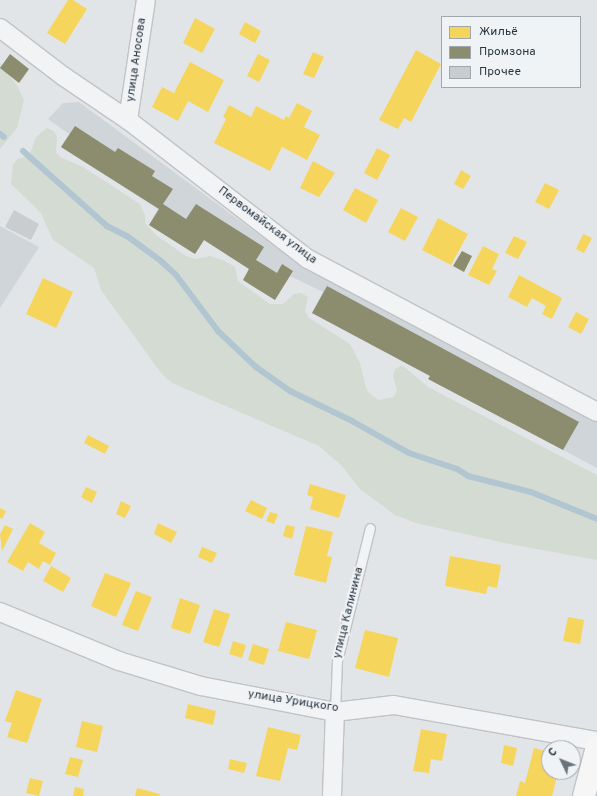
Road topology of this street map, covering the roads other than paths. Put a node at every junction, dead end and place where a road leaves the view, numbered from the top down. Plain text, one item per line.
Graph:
1 (146, 0) edge
2 (0, 28) edge
3 (128, 120) junction
4 (597, 412) edge
5 (370, 528) dead end
6 (0, 612) edge
7 (335, 712) junction
8 (597, 741) edge
9 (597, 747) edge
10 (332, 796) edge
11 (584, 796) edge

1 - 3 street, улица Аносова
2 - 3 street, Первомайская улица
3 - 4 street, Первомайская улица
5 - 7 lane, улица Калинина
6 - 7 street, улица Урицкого
7 - 8 street, улица Урицкого
7 - 10 street, улица Калинина
9 - 11 main road

